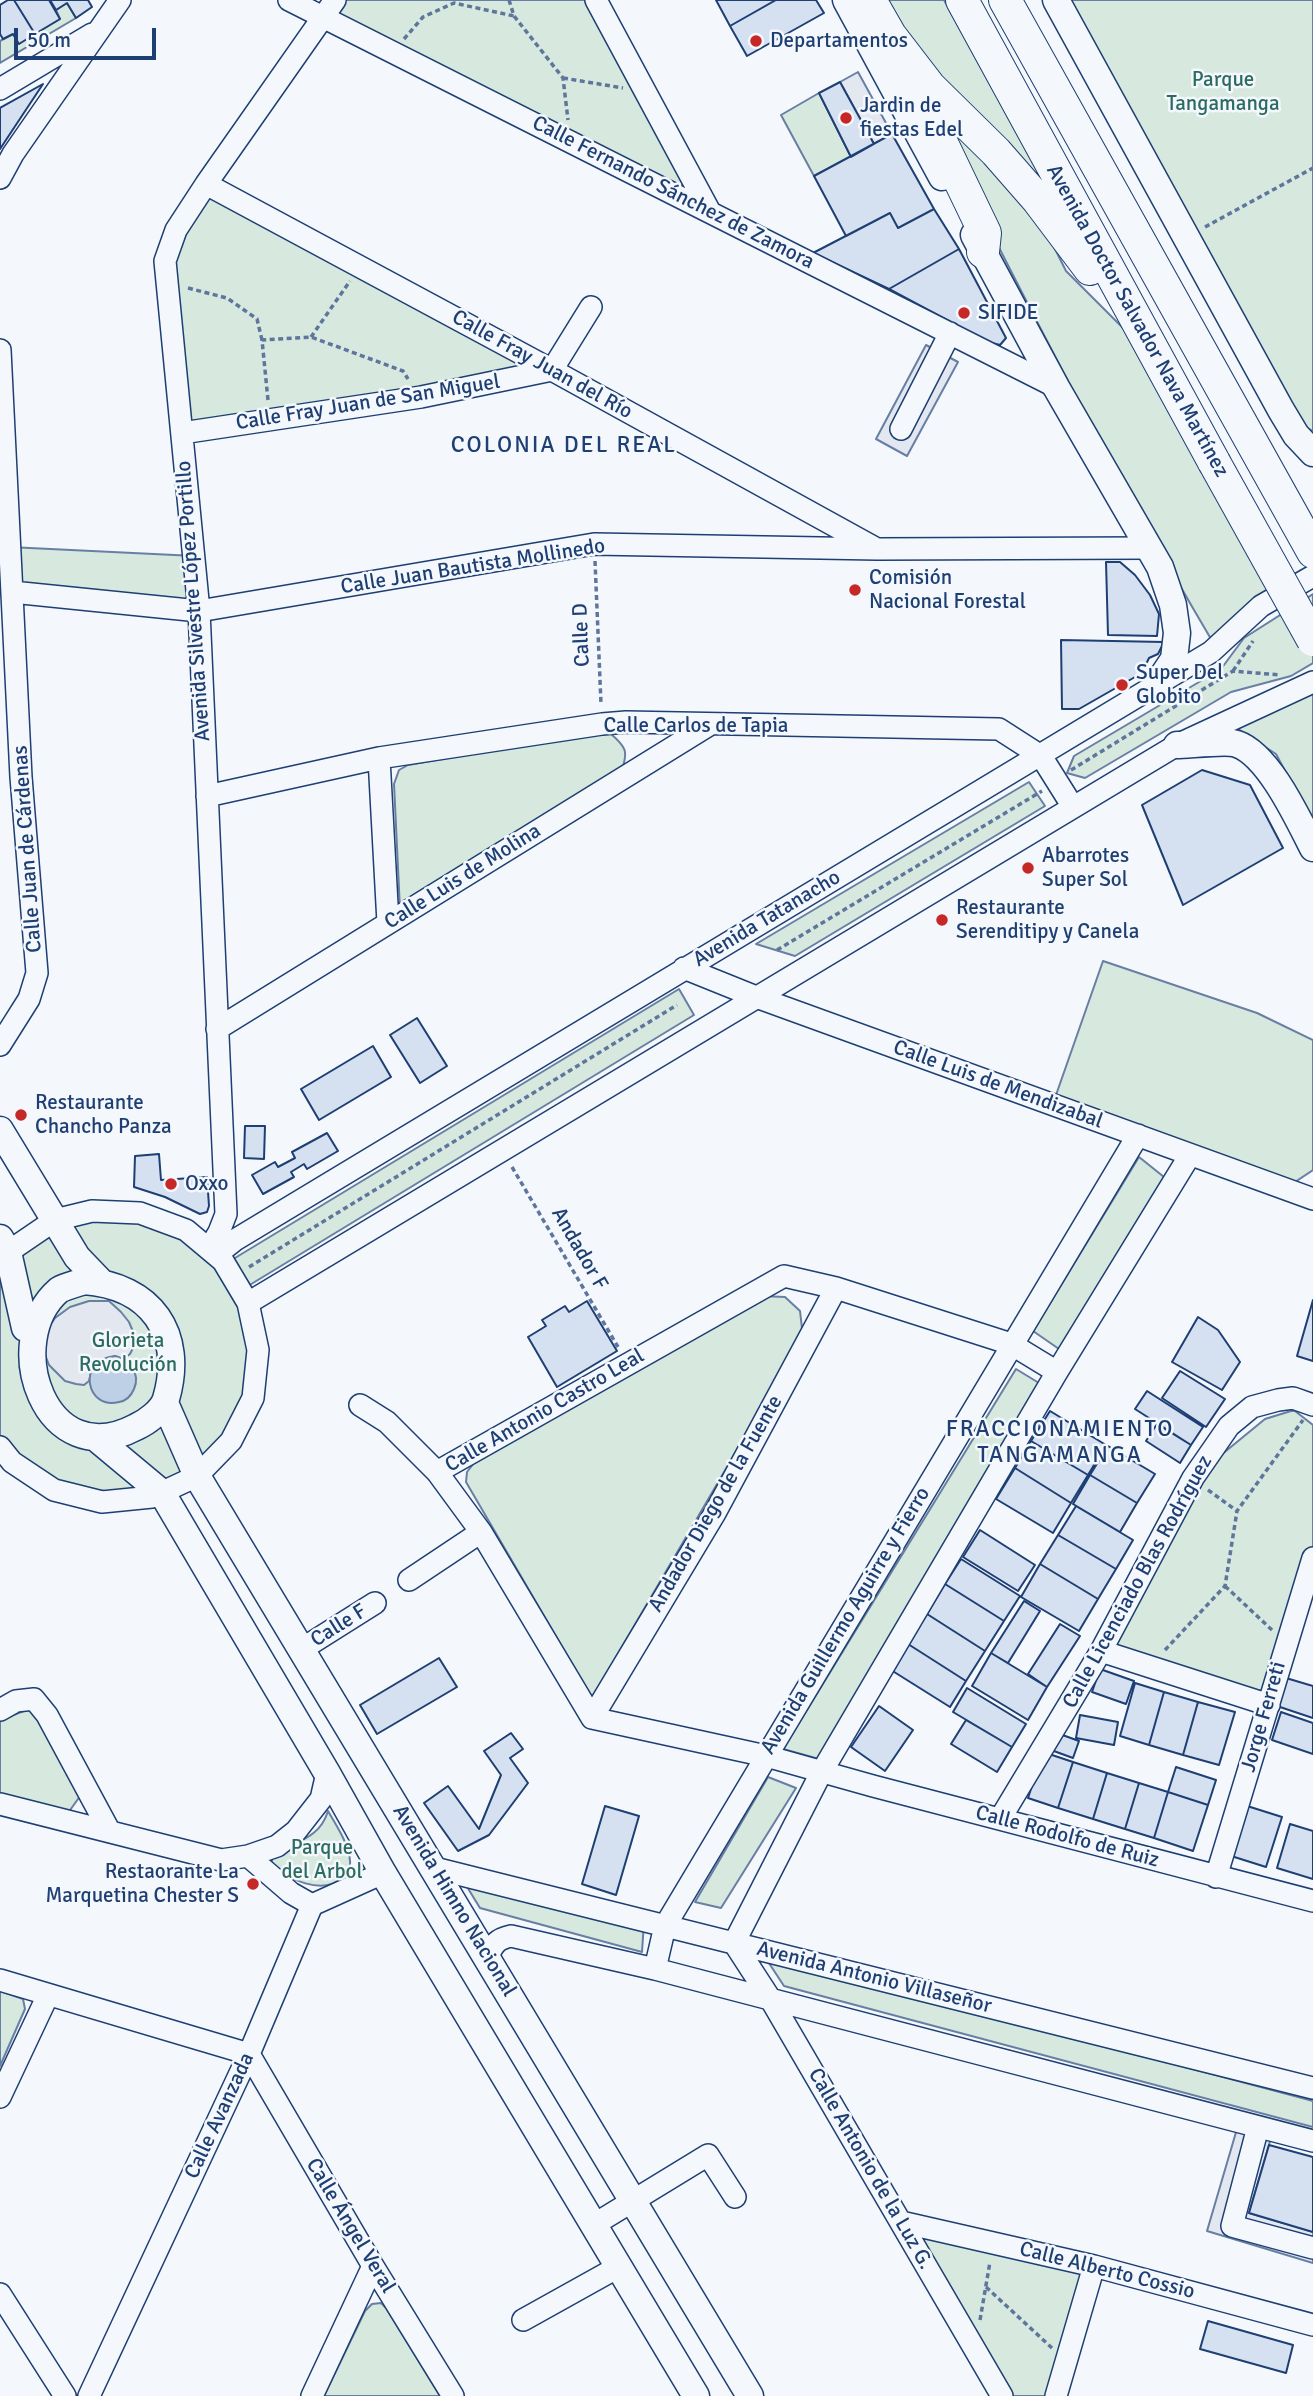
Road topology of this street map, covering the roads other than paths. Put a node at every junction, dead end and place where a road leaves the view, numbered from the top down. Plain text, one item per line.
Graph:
1 (120, 0) edge
2 (289, 0) edge
3 (596, 0) edge
4 (846, 0) edge
5 (870, 0) edge
6 (876, 0) edge
7 (962, 0) edge
8 (1005, 0) edge
9 (1016, 0) edge
10 (1056, 0) edge
11 (329, 9) edge
12 (99, 30) junction
13 (890, 35) junction
14 (1047, 76) junction
15 (0, 89) edge
16 (0, 178) edge
17 (206, 184) junction
18 (710, 212) junction
19 (983, 252) junction
20 (591, 307) dead end
21 (1141, 331) junction
22 (950, 333) junction
23 (0, 350) edge
24 (552, 370) junction
25 (1056, 387) junction
26 (901, 429) dead end
27 (182, 433) junction
28 (1313, 453) edge
29 (4, 480) edge
30 (1148, 548) junction
31 (877, 549) junction
32 (1313, 552) edge
33 (1313, 576) edge
34 (12, 592) junction
35 (200, 611) junction
36 (1313, 640) edge
37 (1313, 682) edge
38 (1156, 686) junction
39 (709, 725) junction
40 (1177, 745) junction
41 (1041, 756) junction
42 (379, 758) junction
43 (206, 796) junction
44 (1073, 807) junction
45 (1313, 848) edge
46 (388, 923) junction
47 (684, 968) junction
48 (756, 997) junction
49 (217, 1030) junction
50 (0, 1045) edge
51 (0, 1130) edge
52 (1138, 1135) junction
53 (1190, 1155) junction
54 (1313, 1199) edge
55 (54, 1220) junction
56 (3, 1251) edge
57 (212, 1252) junction
58 (101, 1282) junction
59 (836, 1287) junction
60 (248, 1303) junction
61 (25, 1328) junction
62 (1011, 1344) junction
63 (1057, 1372) junction
64 (165, 1403) junction
65 (360, 1405) dead end
66 (1309, 1411) edge
67 (96, 1438) junction
68 (4, 1459) edge
69 (437, 1472) junction
70 (197, 1476) junction
71 (162, 1493) junction
72 (481, 1532) junction
73 (1313, 1558) edge
74 (409, 1580) dead end
75 (375, 1603) dead end
76 (302, 1649) junction
77 (1101, 1651) junction
78 (1269, 1705) junction
79 (0, 1710) edge
80 (592, 1718) junction
81 (766, 1756) junction
82 (327, 1773) junction
83 (821, 1773) junction
84 (0, 1804) edge
85 (1000, 1819) junction
86 (110, 1832) junction
87 (247, 1856) junction
88 (434, 1868) junction
89 (383, 1873) junction
90 (1216, 1877) junction
91 (1313, 1901) edge
92 (312, 1905) junction
93 (665, 1926) junction
94 (734, 1943) junction
95 (488, 1957) junction
96 (654, 1969) junction
97 (0, 1980) edge
98 (48, 1995) junction
99 (771, 2000) junction
100 (249, 2054) junction
101 (1313, 2088) edge
102 (0, 2097) edge
103 (1258, 2127) junction
104 (1313, 2141) edge
105 (735, 2197) dead end
106 (634, 2201) junction
107 (1236, 2211) junction
108 (901, 2222) junction
109 (595, 2224) junction
110 (1313, 2236) edge
111 (1313, 2248) edge
112 (373, 2266) junction
113 (620, 2266) junction
114 (1094, 2266) junction
115 (0, 2294) edge
116 (523, 2320) dead end
117 (1313, 2325) edge
118 (65, 2396) edge
119 (89, 2396) edge
120 (312, 2396) edge
121 (453, 2396) edge
122 (696, 2396) edge
123 (750, 2396) edge
124 (1002, 2396) edge
125 (1056, 2396) edge

1 - 12 street
2 - 11 street, Calle Fernando Sánchez de Zamora
3 - 18 street
4 - 19 main road
5 - 13 highway
6 - 13 highway
7 - 21 highway, Avenida Doctor Salvador Nava Martínez
8 - 14 highway, Avenida Doctor Salvador Nava Martínez
9 - 14 highway
10 - 28 main road
11 - 17 street, Avenida Silvestre López Portillo
11 - 18 street, Calle Fernando Sánchez de Zamora
12 - 15 street
12 - 16 street
13 - 19 highway
13 - 21 highway
14 - 32 highway, Avenida Doctor Salvador Nava Martínez
17 - 24 street, Calle Fray Juan del Río
17 - 27 street, Avenida Silvestre López Portillo
18 - 22 street, Calle Fernando Sánchez de Zamora
19 - 25 main road
20 - 24 street
21 - 36 highway, Avenida Doctor Salvador Nava Martínez, bridge
22 - 25 street, Calle Fernando Sánchez de Zamora
22 - 26 street
23 - 29 street, Calle Juan de Cárdenas
24 - 27 street, Calle Fray Juan de San Miguel
24 - 31 street, Calle Fray Juan del Río
25 - 30 main road
27 - 35 street, Avenida Silvestre López Portillo
29 - 34 street, Calle Juan de Cárdenas
30 - 31 street, Calle Juan Bautista Mollinedo
30 - 38 main road
31 - 35 street, Calle Juan Bautista Mollinedo
33 - 38 street, Avenida Tatanacho
34 - 35 street, Calle Juan Bautista Mollinedo
34 - 50 street, Calle Juan de Cárdenas
35 - 43 street, Avenida Silvestre López Portillo
37 - 40 street
38 - 41 street, Avenida Tatanacho
39 - 41 street, Calle Carlos de Tapia
39 - 42 street, Calle Carlos de Tapia
39 - 46 street, Calle Luis de Molina
40 - 44 street
40 - 45 main road
41 - 44 street, Calle Carlos de Tapia
41 - 47 street, Avenida Tatanacho
42 - 43 street, Calle Carlos de Tapia
42 - 46 street
43 - 49 street, Avenida Silvestre López Portillo
44 - 48 street
46 - 49 street, Calle Luis de Molina
47 - 48 street, Calle Luis de Mendizabal
47 - 57 street, Avenida Tatanacho
48 - 52 street, Calle Luis de Mendizabal
48 - 60 street
49 - 57 street, Avenida Silvestre López Portillo
51 - 55 main road
52 - 53 street, Calle Luis de Mendizabal
52 - 62 street, Avenida Guillermo Aguirre y Fierro
53 - 54 street, Calle Luis de Mendizabal
53 - 63 street
55 - 56 street
55 - 57 street
55 - 58 main road
56 - 61 main road
57 - 60 street
58 - 61 main road
58 - 64 main road
59 - 62 street, Calle Antonio Castro Leal
59 - 69 street, Calle Antonio Castro Leal
59 - 80 street, Andador Diego de la Fuente
60 - 70 street
61 - 67 main road
62 - 63 street, Calle Antonio Castro Leal
62 - 81 street, Avenida Guillermo Aguirre y Fierro
63 - 83 street
64 - 67 main road
64 - 70 main road, Avenida Himno Nacional
65 - 69 street
66 - 77 street, Calle Licenciado Blas Rodríguez
67 - 71 main road
68 - 71 street
69 - 72 street, Calle Antonio Castro Leal
70 - 71 street
70 - 76 main road, Avenida Himno Nacional
71 - 82 main road
72 - 74 street
72 - 80 street, Calle Antonio Castro Leal
73 - 78 street, Jorge Ferreti
75 - 76 street, Calle F
76 - 88 main road, Avenida Himno Nacional
77 - 78 street
77 - 85 street, Calle Licenciado Blas Rodríguez
78 - 90 street, Jorge Ferreti
79 - 86 street
80 - 81 street
81 - 83 street
81 - 93 street, Avenida Guillermo Aguirre y Fierro
82 - 87 street
82 - 89 main road
83 - 85 street, Calle Rodolfo de Ruiz
83 - 94 street
84 - 86 street
85 - 90 street, Calle Rodolfo de Ruiz
86 - 87 street
87 - 92 street
88 - 93 street, Avenida Antonio Villaseñor
88 - 95 main road, Avenida Himno Nacional
89 - 92 street
89 - 109 main road
90 - 91 street, Calle Rodolfo de Ruiz
92 - 100 street, Calle Avanzada
93 - 94 street, Avenida Antonio Villaseñor
93 - 96 street, Avenida Guillermo Aguirre y Fierro
94 - 99 street, Calle Antonio de la Luz G.
94 - 101 street, Avenida Antonio Villaseñor
95 - 96 street
95 - 106 main road, Avenida Himno Nacional
96 - 99 street
97 - 98 street
98 - 100 street
98 - 102 street
99 - 103 street
99 - 108 street, Calle Antonio de la Luz G.
100 - 112 street, Calle Ángel Veral
100 - 119 street, Calle Avanzada
103 - 104 street
103 - 107 street
105 - 106 street
106 - 109 street
106 - 123 main road, Avenida Himno Nacional
107 - 110 street
107 - 111 street
108 - 114 street, Calle Alberto Cossio
108 - 124 street, Calle Antonio de la Luz G.
109 - 113 main road
112 - 120 street
112 - 121 street, Calle Ángel Veral
113 - 116 street
113 - 122 main road
114 - 117 street, Calle Alberto Cossio
114 - 125 street
115 - 118 street

